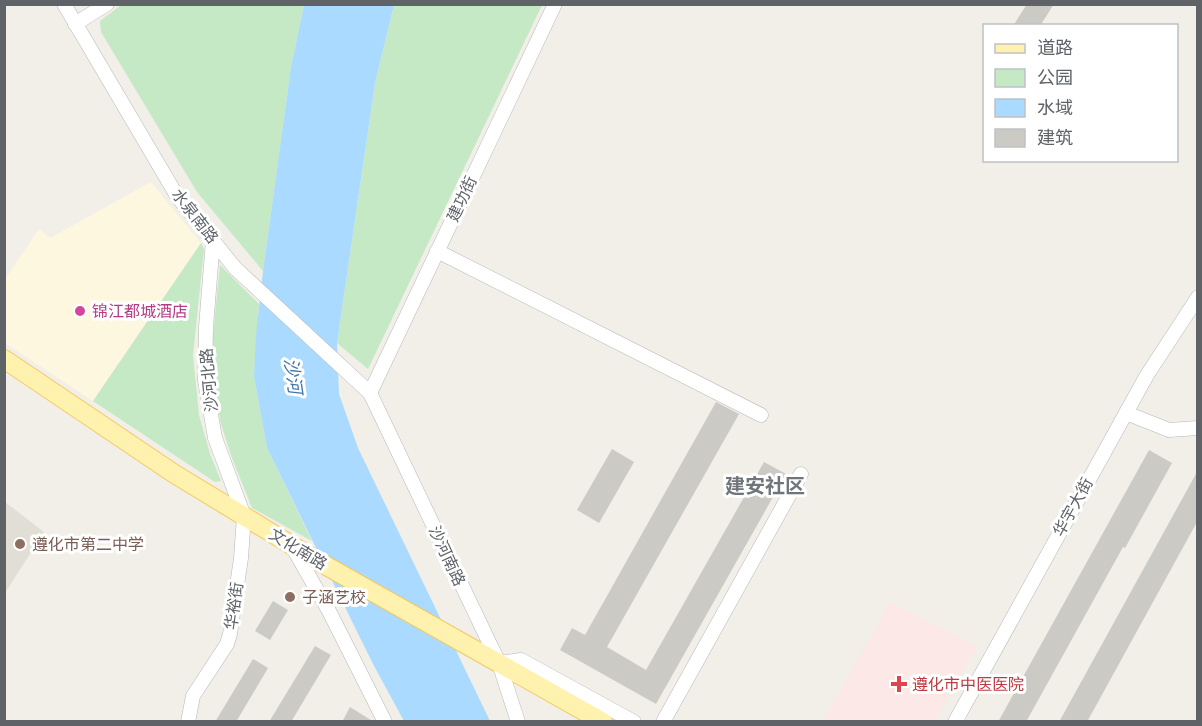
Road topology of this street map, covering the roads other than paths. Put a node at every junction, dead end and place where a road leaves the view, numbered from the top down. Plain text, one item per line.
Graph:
1 (64, 4) edge
2 (107, 4) edge
3 (555, 4) edge
4 (75, 24) junction
5 (213, 240) junction
6 (437, 251) junction
7 (1197, 297) edge
8 (4, 359) edge
9 (370, 393) junction
10 (1126, 413) junction
11 (761, 415) dead end
12 (1197, 428) edge
13 (801, 474) dead end
14 (244, 516) junction
15 (292, 546) junction
16 (498, 663) junction
17 (188, 722) edge
18 (385, 722) edge
19 (518, 722) edge
20 (603, 722) edge
21 (634, 722) edge
22 (663, 722) edge
23 (955, 722) edge

1 - 4 street, 水泉南路
2 - 4 street
3 - 6 street, 建功街
4 - 5 street, 水泉南路
5 - 9 street, 水泉南路
5 - 14 street, 沙河北路
6 - 9 street, 建功街
6 - 11 street
7 - 10 street, 华宇大街
8 - 14 main road, 文化南路
9 - 16 street, 沙河南路
10 - 12 street
10 - 23 street, 华宇大街
13 - 22 street
14 - 15 main road, 文化南路
14 - 17 street, 华裕街
15 - 16 main road, 文化南路
15 - 18 street
16 - 19 street, 沙河南路
16 - 20 main road, 文化南路
16 - 21 street

